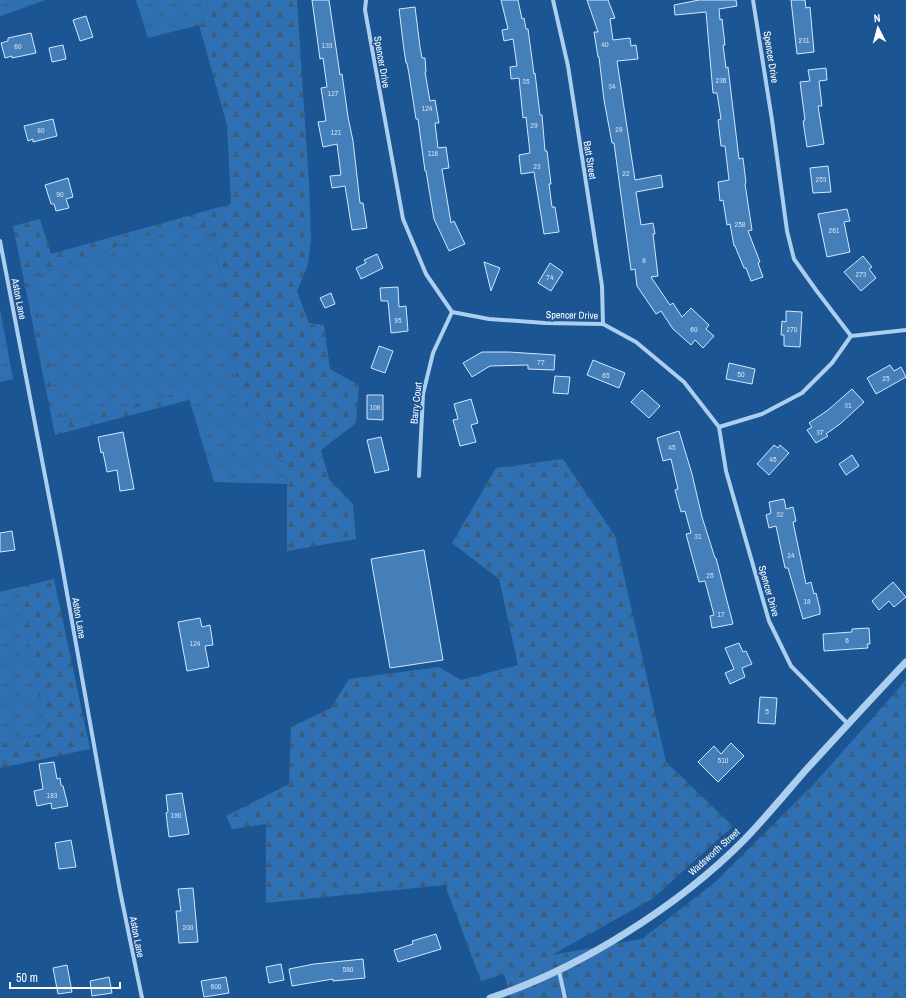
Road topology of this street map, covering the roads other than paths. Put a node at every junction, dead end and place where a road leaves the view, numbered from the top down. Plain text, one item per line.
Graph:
1 (366, 0) edge
2 (553, 0) edge
3 (753, 0) edge
4 (0, 241) edge
5 (452, 312) junction
6 (603, 324) junction
7 (906, 330) edge
8 (851, 336) junction
9 (719, 427) junction
10 (419, 476) dead end
11 (906, 662) edge
12 (848, 724) junction
13 (559, 971) junction
14 (142, 998) edge
15 (490, 998) edge
16 (566, 998) edge

1 - 5 street, Spencer Drive
2 - 6 street, Batt Street
3 - 8 street, Spencer Drive
4 - 14 street, Aston Lane
5 - 6 street, Spencer Drive
5 - 10 street, Barry Court
6 - 9 street, Spencer Drive
7 - 8 street
8 - 9 street
9 - 12 street, Spencer Drive
11 - 12 street, Wadsworth Street
12 - 13 street, Wadsworth Street
13 - 15 street, Wadsworth Street
13 - 16 street

